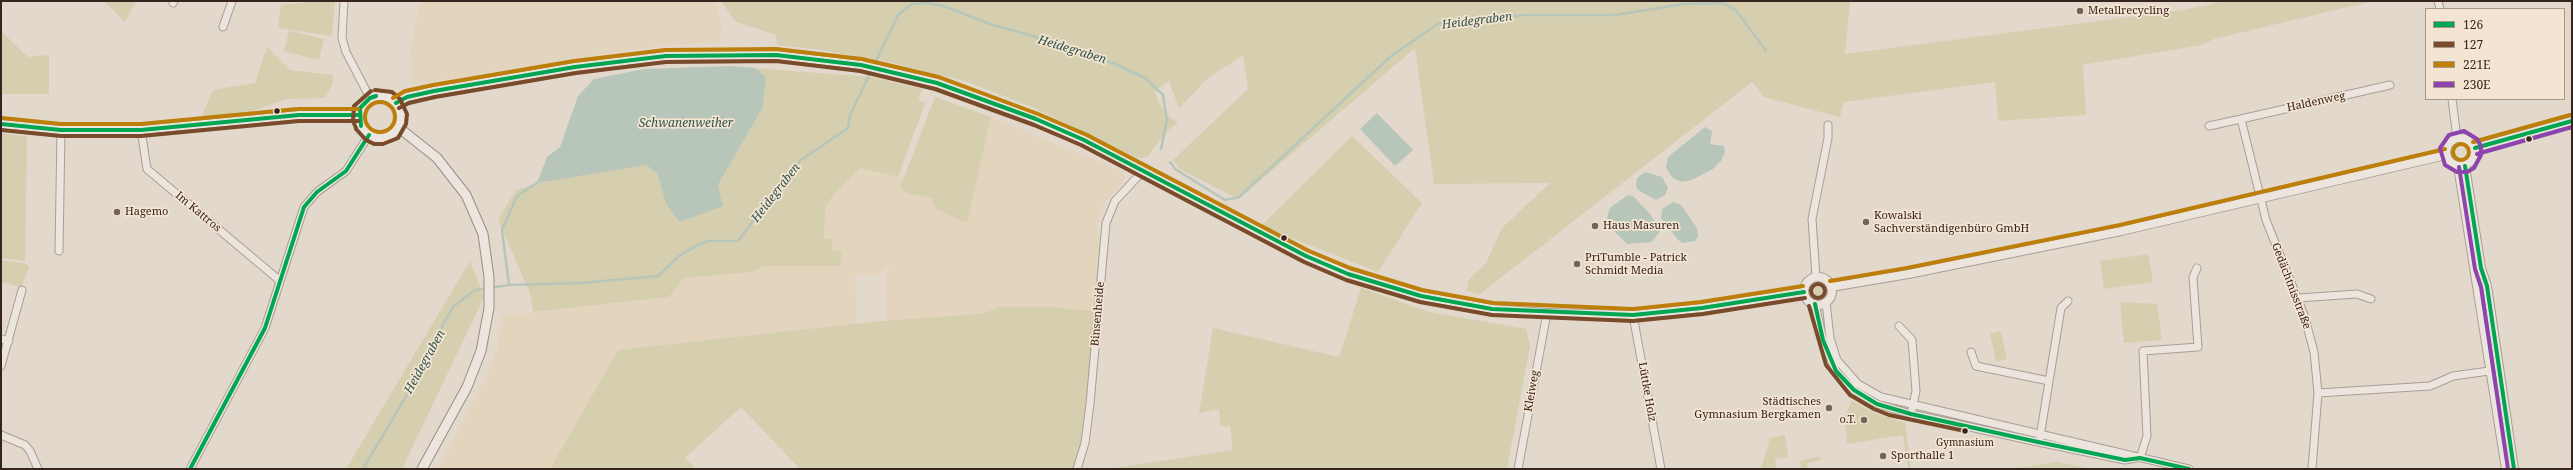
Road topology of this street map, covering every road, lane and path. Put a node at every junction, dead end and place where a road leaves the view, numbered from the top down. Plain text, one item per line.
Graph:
1 (232, 1) edge
2 (344, 1) edge
3 (223, 27) dead end
4 (2390, 85) dead end
5 (370, 98) junction
6 (2452, 100) edge
7 (396, 103) junction
8 (358, 115) junction
9 (2242, 118) junction
10 (2572, 121) edge
11 (1, 124) edge
12 (1828, 125) dead end
13 (2209, 126) dead end
14 (398, 127) junction
15 (61, 130) junction
16 (141, 130) junction
17 (368, 135) junction
18 (2458, 138) junction
19 (2475, 148) junction
20 (2446, 155) junction
21 (2462, 166) junction
22 (1143, 171) junction
23 (2261, 199) junction
24 (59, 251) dead end
25 (2197, 268) dead end
26 (1816, 277) junction
27 (279, 280) junction
28 (1831, 287) junction
29 (22, 290) dead end
30 (1804, 292) junction
31 (2298, 298) junction
32 (2371, 299) dead end
33 (2068, 301) dead end
34 (1826, 302) junction
35 (1815, 304) junction
36 (1547, 313) junction
37 (1633, 315) junction
38 (1899, 326) dead end
39 (1, 339) edge
40 (9, 342) junction
41 (1971, 352) dead end
42 (1, 366) edge
43 (2489, 371) junction
44 (2049, 381) junction
45 (1856, 387) junction
46 (2318, 393) junction
47 (1913, 406) junction
48 (1911, 414) junction
49 (2040, 433) junction
50 (1, 435) edge
51 (2038, 442) junction
52 (2140, 458) junction
53 (38, 469) edge
54 (190, 469) edge
55 (422, 469) edge
56 (1077, 469) edge
57 (1518, 469) edge
58 (1660, 469) edge
59 (2189, 469) edge
60 (2312, 469) edge
61 (2506, 469) edge
62 (2514, 469) edge

1 - 3 street
2 - 5 street
4 - 9 street, Haldenweg
5 - 7 main road
5 - 8 main road
6 - 18 street
7 - 14 main road
7 - 22 street
8 - 16 street
8 - 17 main road
9 - 13 street, Haldenweg
9 - 23 street
10 - 19 street
11 - 15 street
12 - 26 street
14 - 17 main road
14 - 55 main road
15 - 16 street
15 - 24 street
16 - 27 street, Im Kattros
17 - 27 street
18 - 19 street
18 - 20 street
19 - 21 street
20 - 21 street
20 - 23 street
21 - 43 street
21 - 62 street
22 - 36 street
22 - 56 street, Binsenheide
23 - 28 street
23 - 31 street, Gedächtnisstraße
25 - 52 street
26 - 28 street
26 - 30 street
27 - 54 street
28 - 34 street
29 - 40 street
30 - 35 street
30 - 37 street
31 - 32 street
31 - 46 street, Gedächtnisstraße
33 - 44 street
34 - 35 street
34 - 45 street
35 - 45 street
36 - 37 street
36 - 57 street, Kleiweg
37 - 58 street, Lüttke Holz
38 - 47 street
39 - 40 street
40 - 42 street
41 - 44 street
43 - 46 street
43 - 61 street
44 - 49 street
45 - 47 street
45 - 48 street
46 - 60 street, Gedächtnisstraße
47 - 48 street
47 - 49 street
48 - 51 street
49 - 51 street
49 - 52 street
50 - 53 street
51 - 52 street
52 - 59 street

